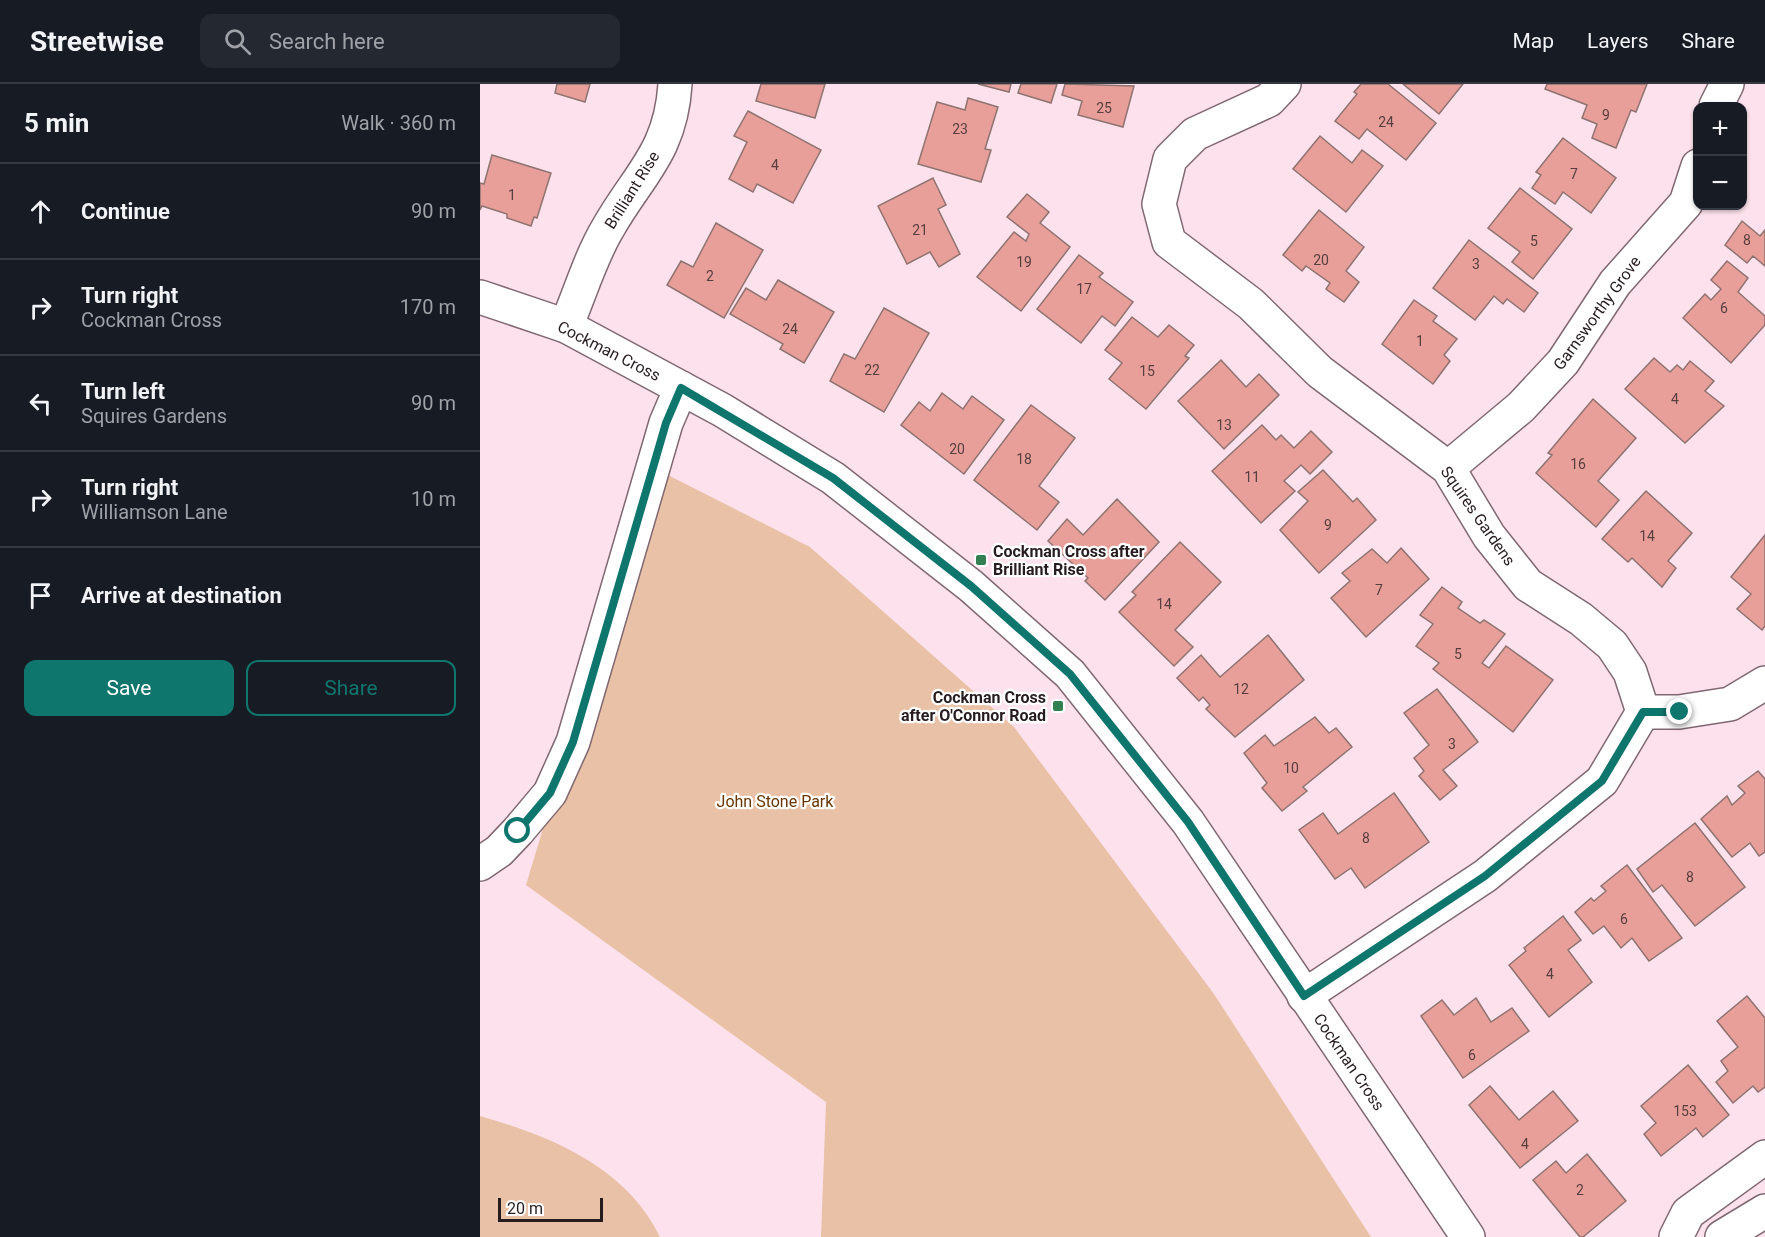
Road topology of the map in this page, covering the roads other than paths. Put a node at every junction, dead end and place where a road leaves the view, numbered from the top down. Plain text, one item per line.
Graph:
1 (675, 84) edge
2 (1284, 84) edge
3 (1727, 84) edge
4 (1718, 102) edge
5 (1693, 181) edge
6 (480, 297) edge
7 (566, 326) junction
8 (681, 388) junction
9 (1448, 468) junction
10 (1765, 683) edge
11 (1643, 712) junction
12 (480, 864) edge
13 (1304, 996) junction
14 (1765, 1157) edge
15 (1765, 1211) edge
16 (1468, 1237) edge
17 (1676, 1237) edge
18 (1722, 1237) edge

1 - 7 street, Brilliant Rise
2 - 9 street, Squires Gardens
3 - 4 street
5 - 9 street, Garnsworthy Grove
6 - 7 street, Cockman Cross
7 - 8 street, Cockman Cross
8 - 12 street
8 - 13 street, Cockman Cross
9 - 11 street, Squires Gardens
10 - 11 street
11 - 13 street
13 - 16 street, Cockman Cross
14 - 17 street
15 - 18 street

